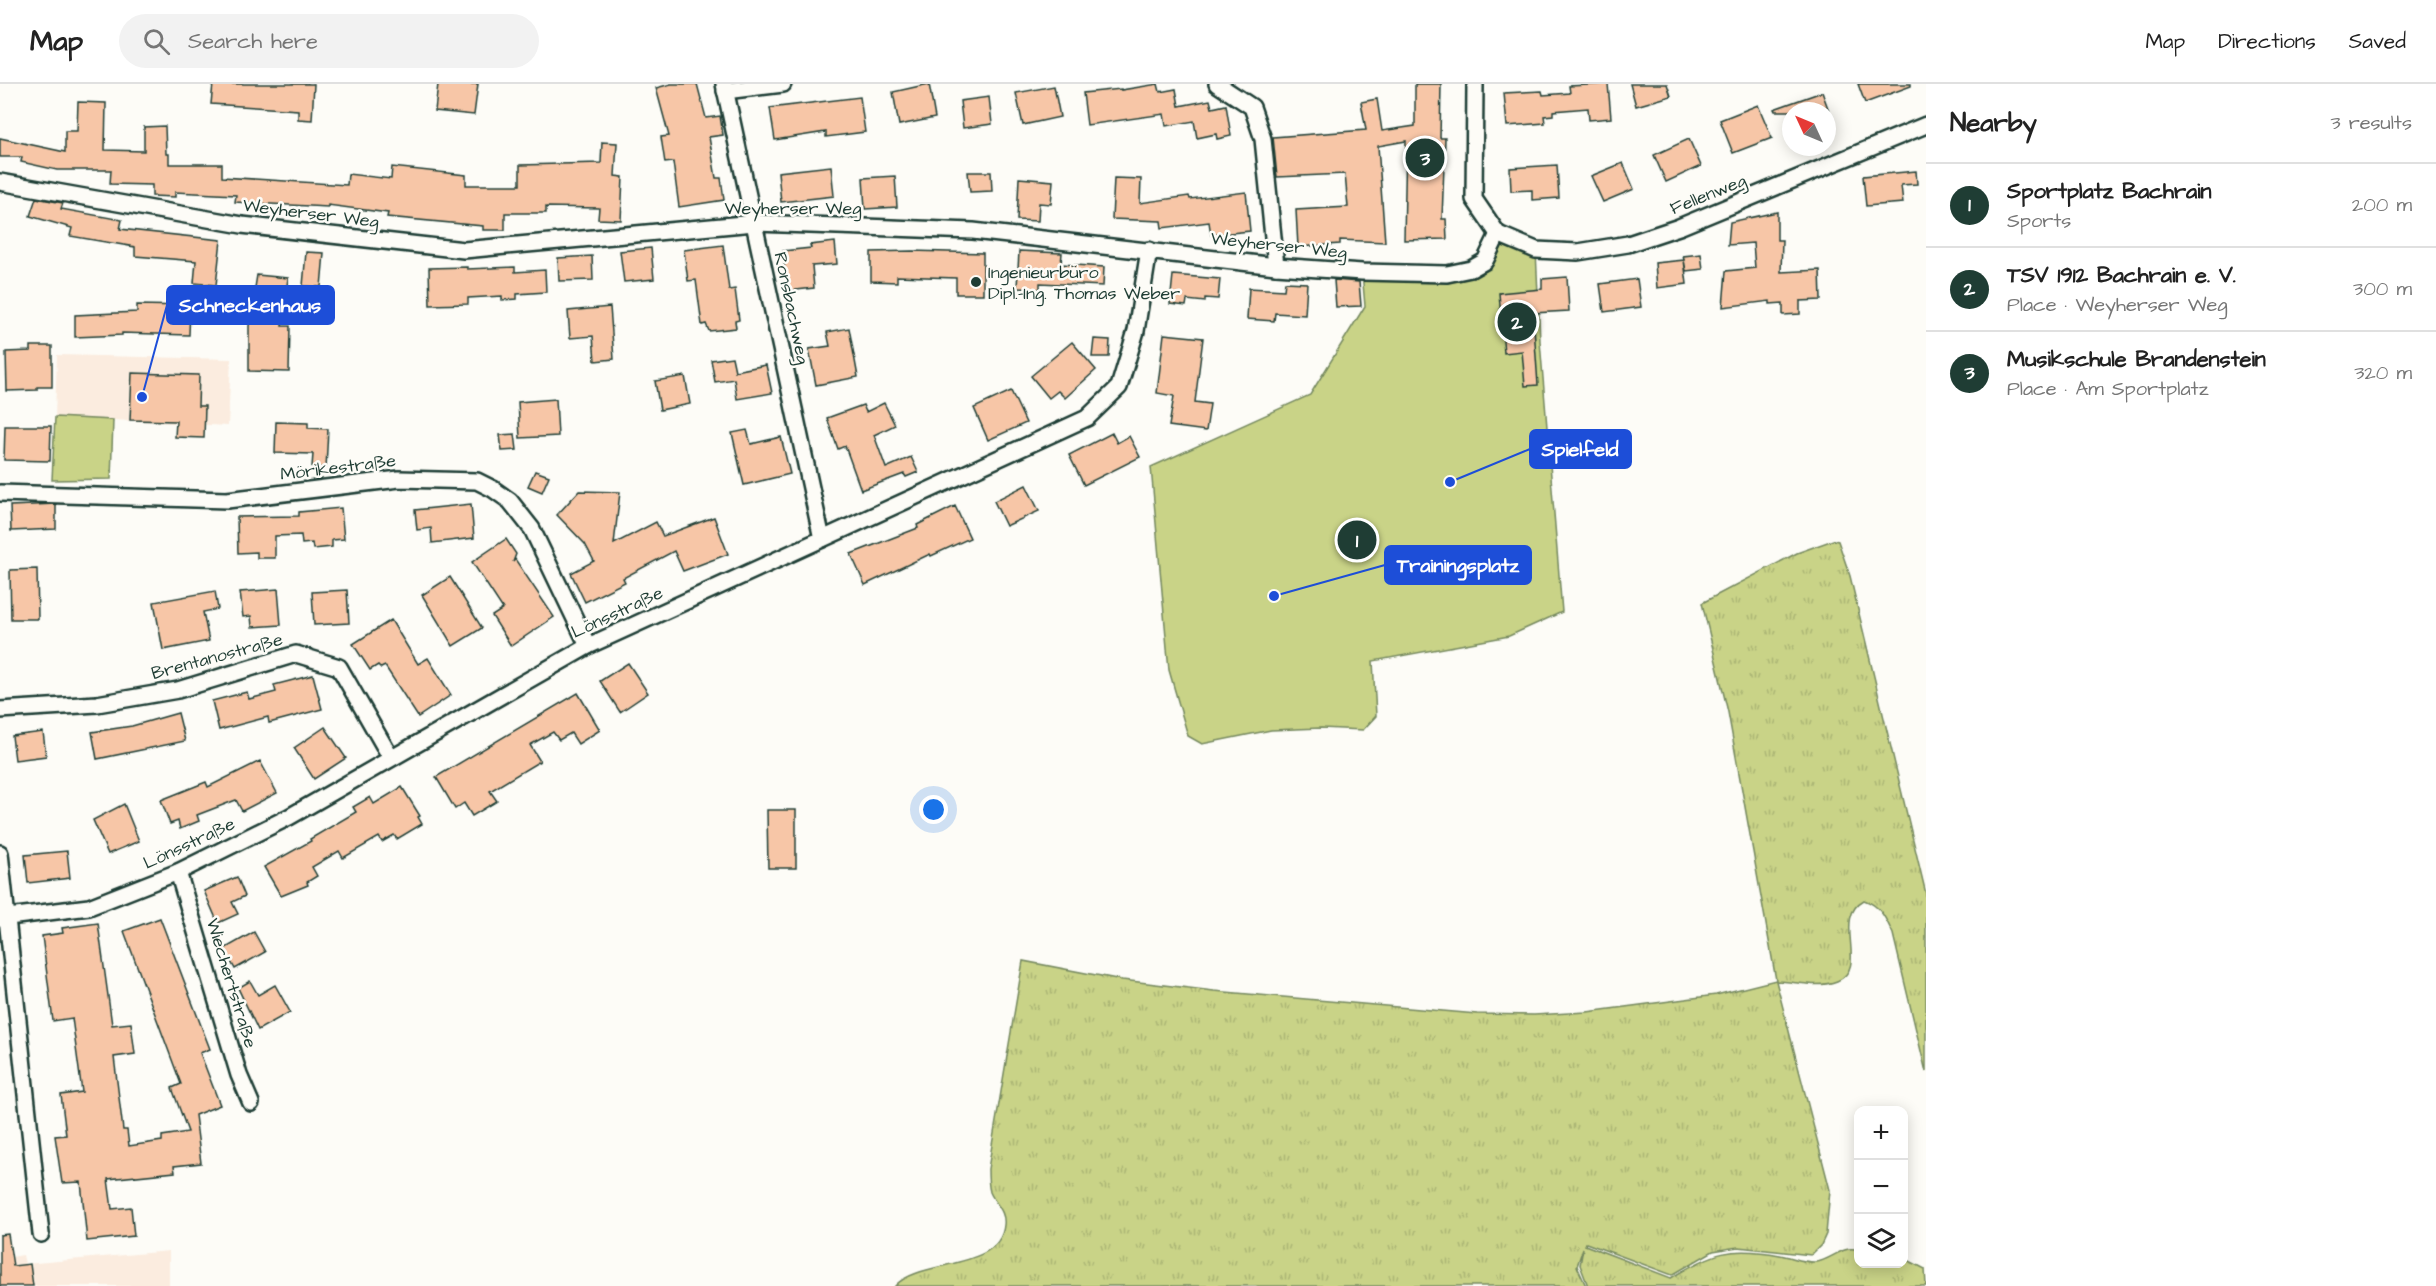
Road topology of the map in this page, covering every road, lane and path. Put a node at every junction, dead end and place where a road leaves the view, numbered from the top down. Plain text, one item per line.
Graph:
1 (783, 84) edge
2 (1217, 84) edge
3 (1475, 84) edge
4 (725, 87) edge
5 (1926, 125) edge
6 (0, 182) edge
7 (754, 223) junction
8 (1498, 234) junction
9 (1149, 249) junction
10 (1276, 266) junction
11 (0, 492) edge
12 (822, 539) junction
13 (588, 646) junction
14 (0, 710) edge
15 (392, 758) junction
16 (0, 853) edge
17 (178, 872) junction
18 (3, 918) edge
19 (251, 1103) dead end
20 (41, 1234) dead end

1 - 4 street
2 - 10 street
3 - 8 street
4 - 7 street, Ronsbachweg
5 - 8 street, Fellenweg
6 - 7 street, Weyherser Weg
7 - 9 street, Weyherser Weg
7 - 12 street, Ronsbachweg
8 - 10 street, Weyherser Weg
9 - 10 street, Weyherser Weg
9 - 12 street, Lönsstraße
11 - 13 street, Mörikestraße
12 - 13 street, Lönsstraße
13 - 15 street, Lönsstraße
14 - 15 street, Brentanostraße
15 - 17 street, Lönsstraße
16 - 18 street
17 - 18 street, Lönsstraße
17 - 19 street, Wiechertstraße
18 - 20 street

